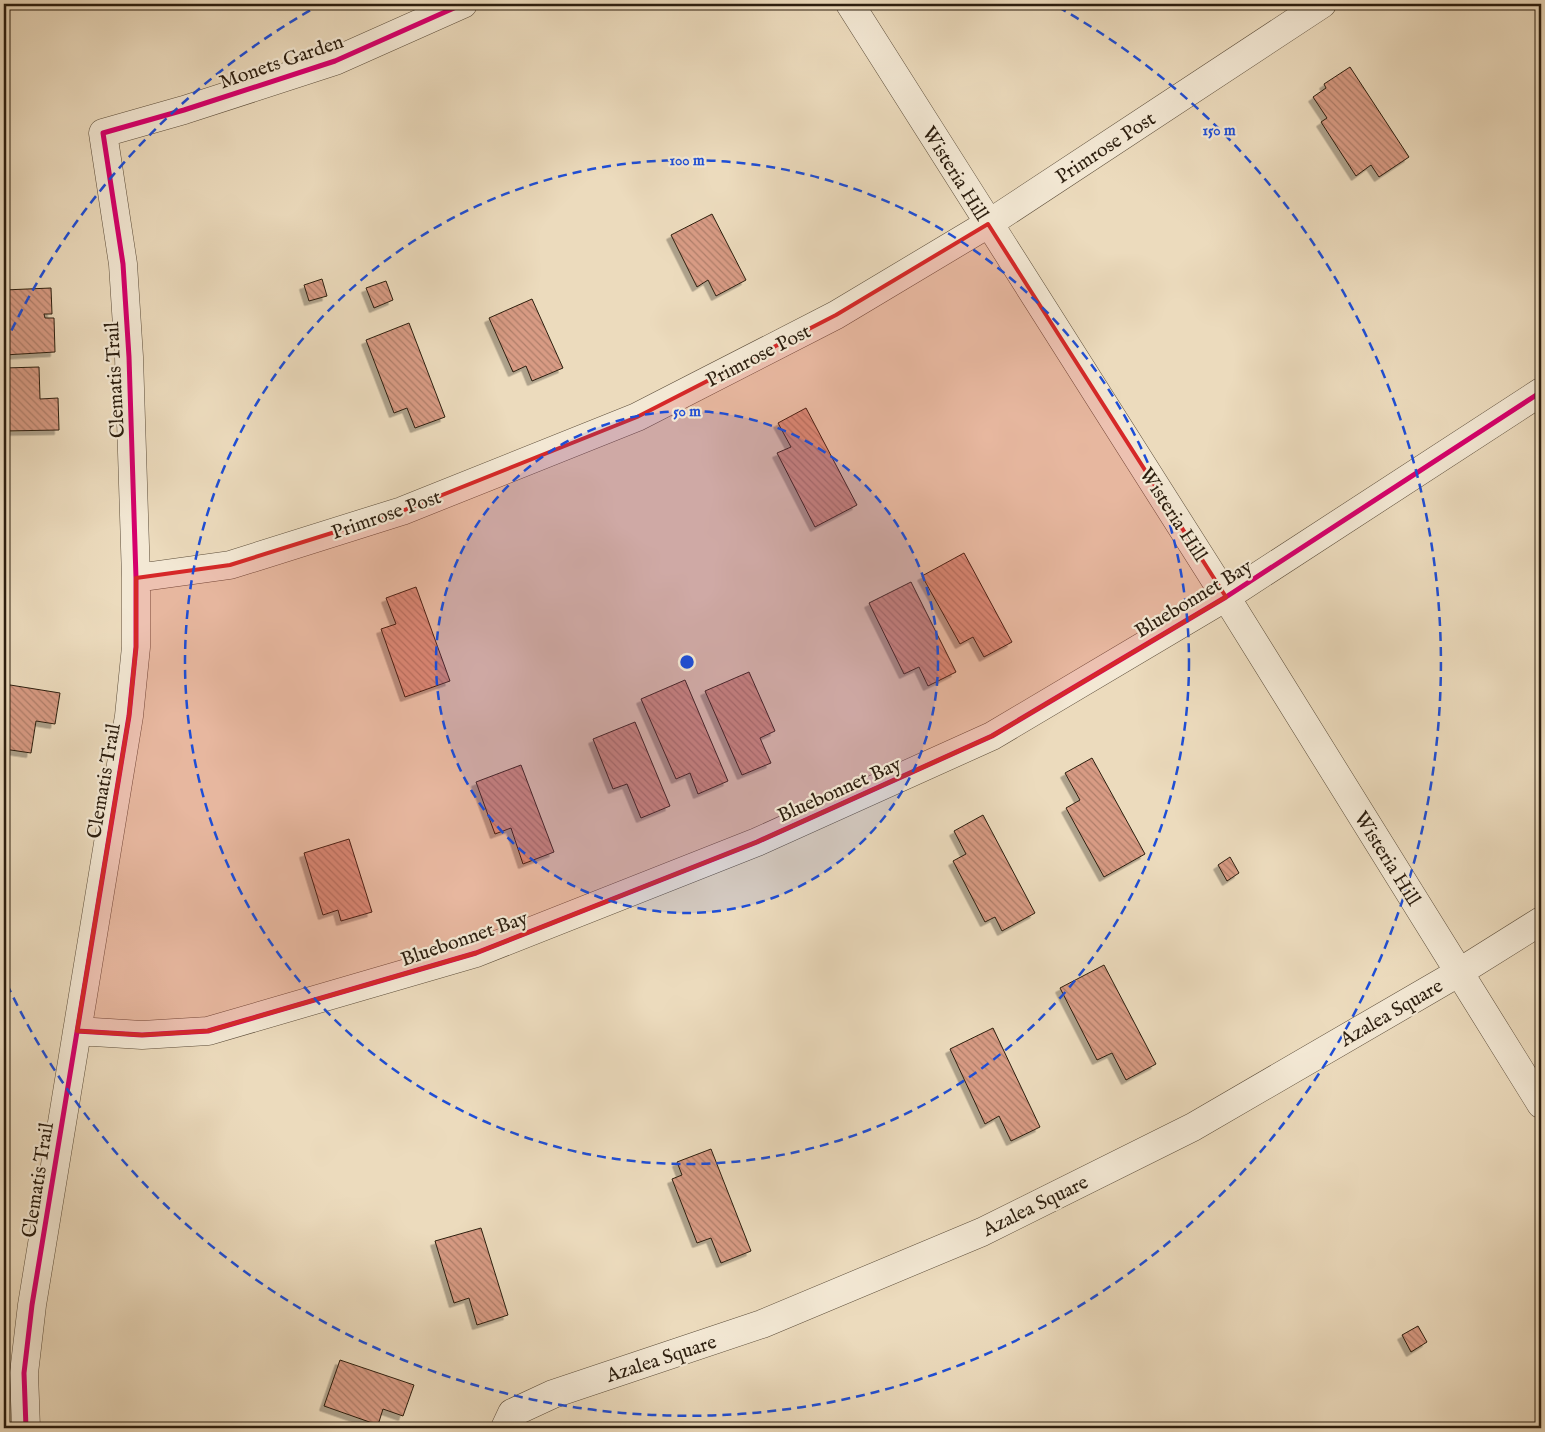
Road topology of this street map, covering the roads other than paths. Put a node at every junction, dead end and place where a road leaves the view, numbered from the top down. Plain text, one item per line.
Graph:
1 (463, 4) edge
2 (850, 4) edge
3 (1322, 4) edge
4 (103, 133) joint
5 (988, 224) junction
6 (1541, 392) edge
7 (136, 578) junction
8 (1226, 597) junction
9 (1541, 921) edge
10 (1458, 973) junction
11 (76, 1031) junction
12 (1541, 1104) edge
13 (26, 1428) edge
14 (505, 1428) edge

1 - 4 street, Monets Garden
2 - 5 street, Wisteria Hill
3 - 5 street, Primrose Post
4 - 7 street, Clematis Trail
5 - 7 street, Primrose Post
5 - 8 street, Wisteria Hill
6 - 8 street, Bluebonnet Bay
7 - 11 street, Clematis Trail
8 - 10 street, Wisteria Hill
8 - 11 street, Bluebonnet Bay
9 - 10 street, Azalea Square
10 - 12 street, Wisteria Hill
10 - 14 street, Azalea Square
11 - 13 street, Clematis Trail

